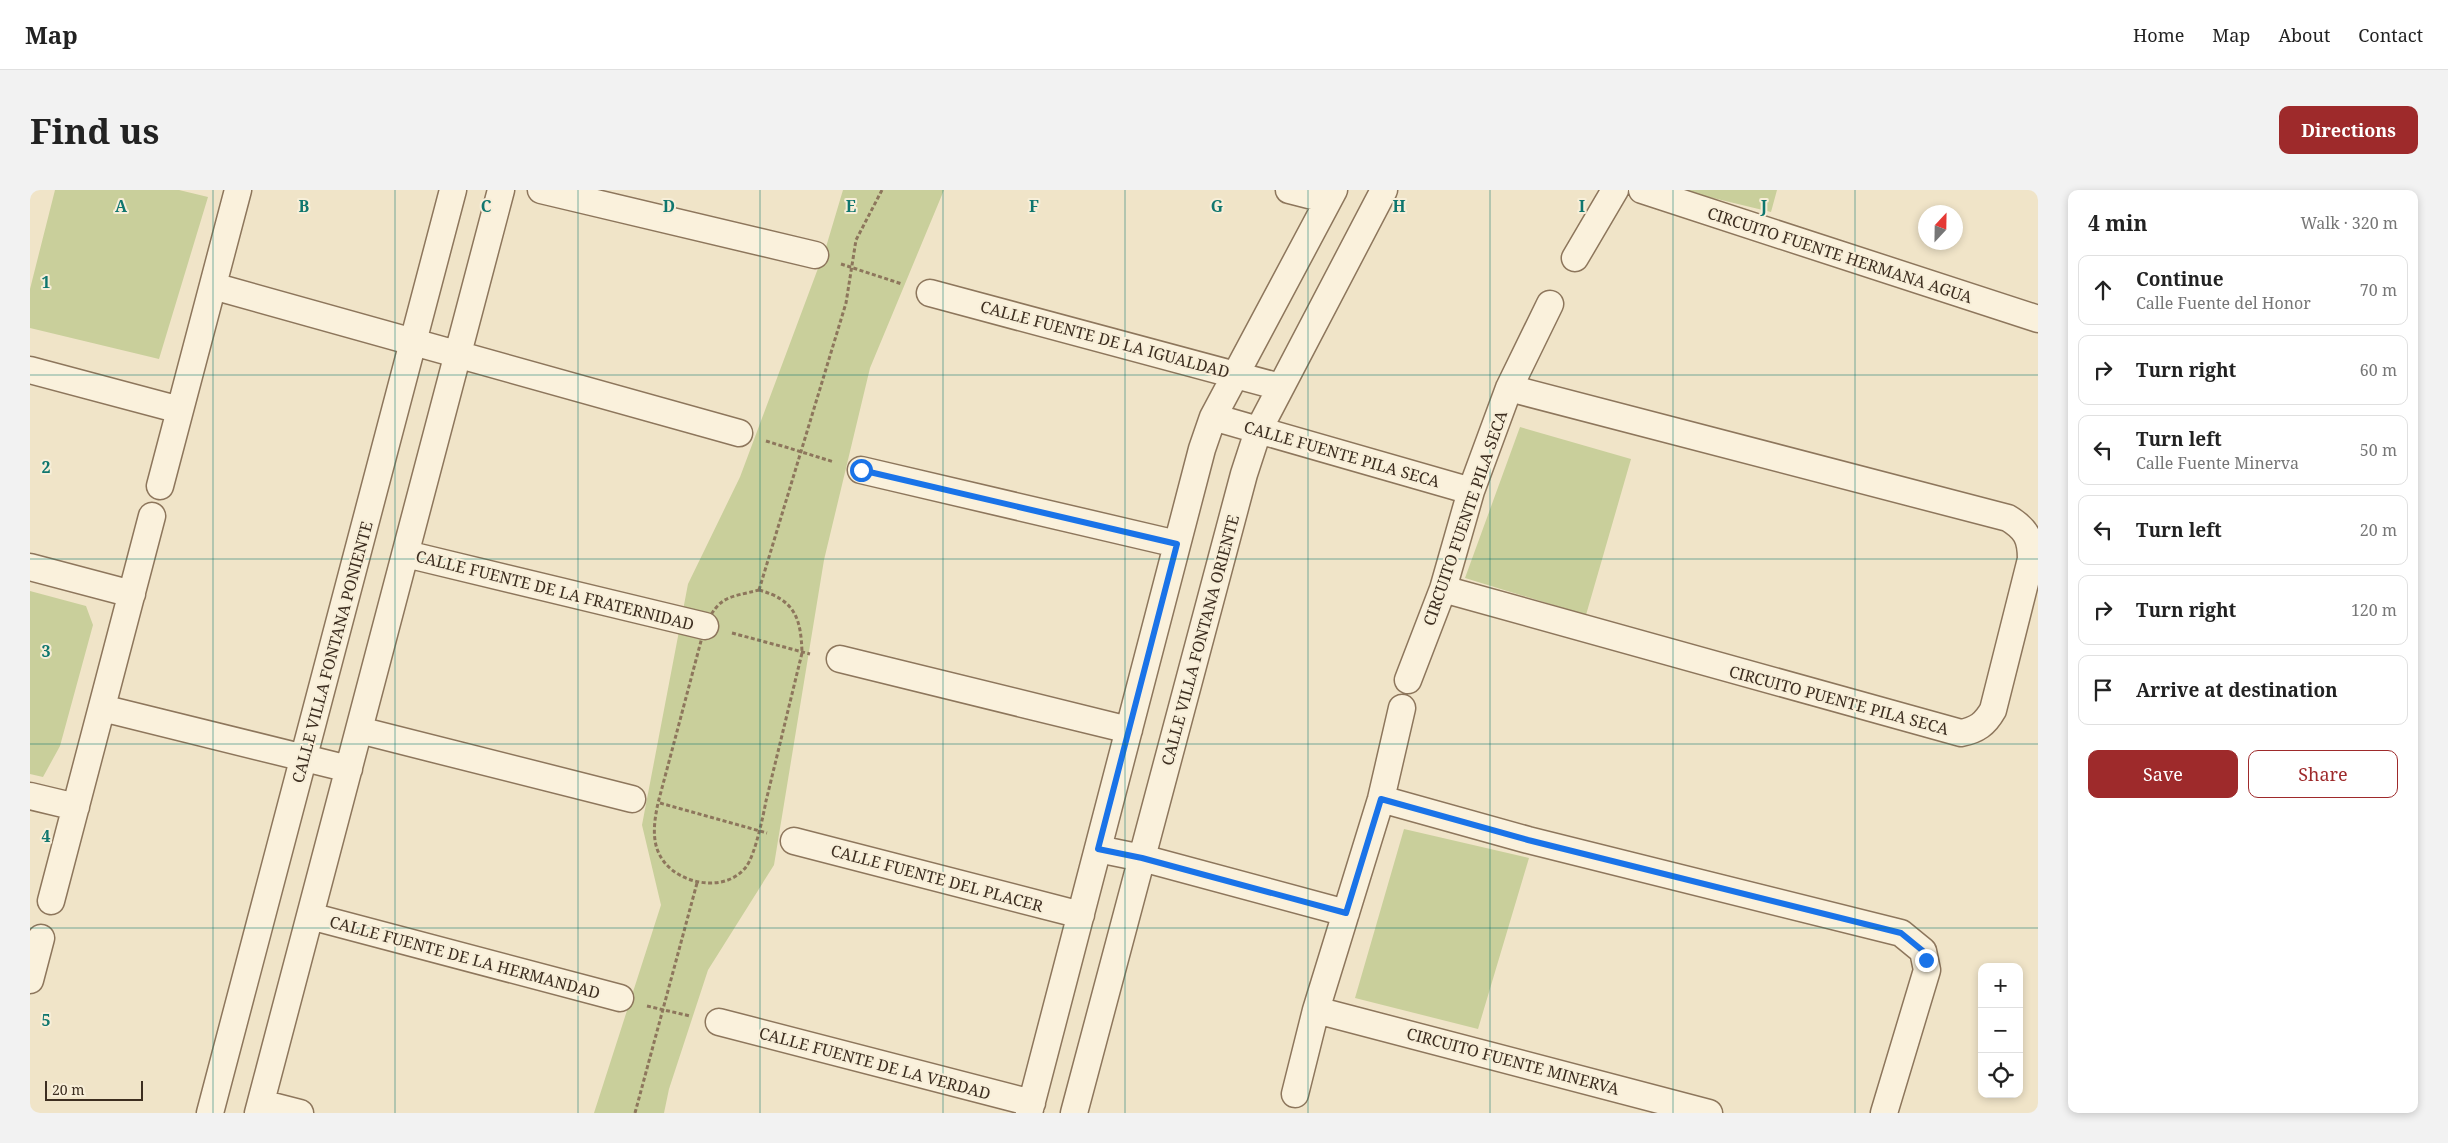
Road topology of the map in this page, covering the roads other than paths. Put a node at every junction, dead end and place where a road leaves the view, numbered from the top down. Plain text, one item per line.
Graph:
1 (238, 190) edge
2 (453, 190) edge
3 (502, 190) edge
4 (541, 190) edge
5 (1289, 190) edge
6 (1384, 190) edge
7 (1615, 190) edge
8 (1642, 190) edge
9 (1331, 195) edge
10 (814, 255) road end
11 (1575, 258) dead end
12 (213, 286) junction
13 (930, 293) road end
14 (1550, 304) dead end
15 (2038, 319) edge
16 (413, 343) junction
17 (459, 354) junction
18 (30, 370) edge
19 (1236, 374) junction
20 (1280, 387) junction
21 (1509, 388) junction
22 (180, 410) junction
23 (1213, 417) junction
24 (1258, 430) junction
25 (739, 433) road end
26 (861, 470) road end
27 (160, 486) dead end
28 (1471, 491) junction
29 (152, 516) dead end
30 (1177, 544) junction
31 (406, 554) junction
32 (30, 567) edge
33 (1442, 589) junction
34 (132, 594) junction
35 (714, 628) road end
36 (840, 659) road end
37 (1408, 680) dead end
38 (102, 708) junction
39 (1402, 708) dead end
40 (359, 730) junction
41 (1129, 730) junction
42 (304, 757) junction
43 (349, 769) junction
44 (30, 796) edge
45 (632, 799) road end
46 (1381, 799) junction
47 (76, 807) junction
48 (794, 841) road end
49 (1098, 849) junction
50 (1142, 858) junction
51 (51, 901) dead end
52 (1346, 913) junction
53 (1081, 915) junction
54 (310, 916) junction
55 (41, 938) dead end
56 (30, 980) edge
57 (620, 998) road end
58 (1316, 1010) junction
59 (719, 1022) road end
60 (1295, 1094) dead end
61 (259, 1108) edge
62 (1030, 1108) edge
63 (210, 1113) edge
64 (300, 1113) edge
65 (1074, 1113) edge
66 (1709, 1113) edge
67 (1884, 1113) edge

1 - 12 street
2 - 16 street, CALLE VILLA FONTANA PONIENTE
3 - 17 street
4 - 10 street
5 - 9 street
6 - 20 street, CALLE VILLA FONTANA ORIENTE
7 - 11 street
8 - 15 street, CIRCUITO FUENTE HERMANA AGUA
9 - 19 street
12 - 16 street
12 - 22 street
13 - 19 street, CALLE FUENTE DE LA IGUALDAD
14 - 21 street, CIRCUITO FUENTE PILA SECA
16 - 17 street
16 - 42 street, CALLE VILLA FONTANA PONIENTE
17 - 25 street
17 - 31 street
18 - 22 street
19 - 20 street, CALLE FUENTE DE LA IGUALDAD
19 - 23 street
20 - 24 street, CALLE VILLA FONTANA ORIENTE
21 - 28 street, CIRCUITO FUENTE PILA SECA
21 - 33 street, CIRCUITO PUENTE PILA SECA
22 - 27 street
23 - 24 street, CALLE FUENTE PILA SECA
23 - 30 street
24 - 28 street, CALLE FUENTE PILA SECA
24 - 50 street, CALLE VILLA FONTANA ORIENTE
26 - 30 street
28 - 33 street, CIRCUITO FUENTE PILA SECA
29 - 34 street
30 - 41 street
31 - 35 street, CALLE FUENTE DE LA FRATERNIDAD
31 - 40 street
32 - 34 street
33 - 37 street, CIRCUITO FUENTE PILA SECA
34 - 38 street
36 - 41 street
38 - 42 street
38 - 47 street
39 - 46 street
40 - 43 street
40 - 45 street
41 - 49 street
42 - 43 street
42 - 63 street, CALLE VILLA FONTANA PONIENTE
43 - 54 street
44 - 47 street
46 - 52 street
46 - 67 street
47 - 51 street
48 - 53 street, CALLE FUENTE DEL PLACER
49 - 50 street
49 - 53 street
50 - 52 street
50 - 65 street, CALLE VILLA FONTANA ORIENTE
52 - 58 street
53 - 62 street
54 - 57 street, CALLE FUENTE DE LA HERMANDAD
54 - 61 street
55 - 56 street
58 - 60 street
58 - 66 street, CIRCUITO FUENTE MINERVA
59 - 62 street, CALLE FUENTE DE LA VERDAD
61 - 64 street

